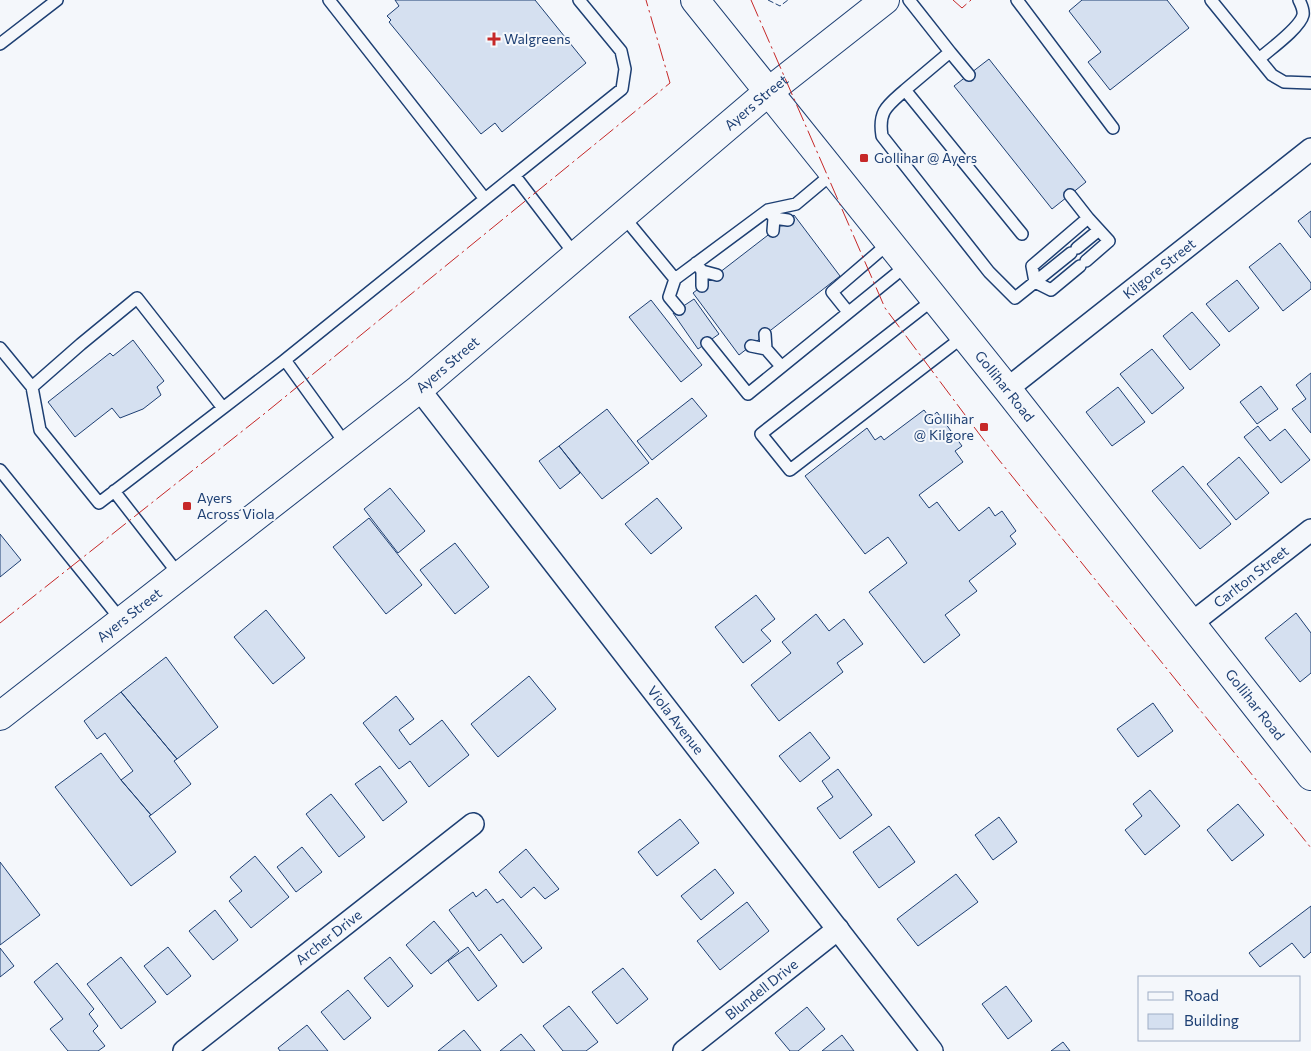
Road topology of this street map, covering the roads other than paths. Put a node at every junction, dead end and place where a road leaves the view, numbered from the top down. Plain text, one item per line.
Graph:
1 (57, 0) edge
2 (329, 0) edge
3 (579, 0) edge
4 (695, 0) edge
5 (885, 0) edge
6 (909, 0) edge
7 (1016, 0) edge
8 (1211, 0) edge
9 (1298, 0) edge
10 (0, 44) edge
11 (950, 52) junction
12 (1259, 59) junction
13 (969, 75) dead end
14 (1311, 83) edge
15 (905, 90) junction
16 (768, 92) junction
17 (1113, 128) dead end
18 (1311, 150) edge
19 (834, 173) junction
20 (515, 176) junction
21 (1070, 195) dead end
22 (485, 199) junction
23 (771, 214) junction
24 (623, 216) junction
25 (1088, 218) junction
26 (788, 220) dead end
27 (1099, 230) junction
28 (772, 231) dead end
29 (1022, 234) dead end
30 (889, 243) junction
31 (576, 256) junction
32 (907, 265) junction
33 (699, 267) junction
34 (716, 275) dead end
35 (675, 279) junction
36 (835, 280) dead end
37 (1035, 282) junction
38 (702, 286) dead end
39 (826, 291) junction
40 (934, 299) junction
41 (680, 309) dead end
42 (848, 312) junction
43 (765, 334) dead end
44 (964, 336) junction
45 (707, 343) dead end
46 (750, 346) dead end
47 (0, 348) edge
48 (766, 349) junction
49 (285, 360) junction
50 (781, 366) junction
51 (32, 388) junction
52 (419, 389) junction
53 (1007, 389) junction
54 (223, 408) junction
55 (347, 446) junction
56 (0, 470) edge
57 (114, 492) junction
58 (1311, 530) edge
59 (180, 576) junction
60 (122, 621) junction
61 (1192, 624) junction
62 (0, 716) edge
63 (1311, 776) edge
64 (473, 824) dead end
65 (838, 929) junction
66 (184, 1051) edge
67 (684, 1051) edge
68 (932, 1051) edge

1 - 10 lane
2 - 22 lane
3 - 20 lane
4 - 16 main road, Gollihar Road
5 - 16 main road, Ayers Street
6 - 11 lane
7 - 17 lane
8 - 12 lane
9 - 12 lane
11 - 13 lane
11 - 15 lane
12 - 14 lane
15 - 29 lane
15 - 37 lane
16 - 19 main road, Gollihar Road
16 - 24 main road, Ayers Street
18 - 53 street, Kilgore Street
19 - 23 lane
19 - 30 main road, Gollihar Road
20 - 22 lane
20 - 31 lane
21 - 25 lane
22 - 49 lane
23 - 26 lane
23 - 28 lane
23 - 33 lane
24 - 31 main road, Ayers Street
24 - 35 lane
25 - 27 lane
25 - 37 lane
27 - 37 lane
27 - 37 lane
30 - 32 main road, Gollihar Road
30 - 39 lane
31 - 52 main road, Ayers Street
32 - 40 main road, Gollihar Road
32 - 42 lane
33 - 34 lane
33 - 35 lane
33 - 38 lane
35 - 41 lane
36 - 39 lane
39 - 42 lane
40 - 44 main road, Gollihar Road
40 - 44 lane
42 - 50 lane
43 - 48 lane
44 - 53 main road, Gollihar Road
45 - 50 lane
46 - 48 lane
47 - 51 lane
48 - 50 lane
49 - 54 lane
49 - 55 lane
51 - 54 lane
51 - 57 lane
52 - 55 main road, Ayers Street
52 - 65 street, Viola Avenue
53 - 61 main road, Gollihar Road
54 - 57 lane
55 - 59 main road, Ayers Street
56 - 60 lane
57 - 59 lane
58 - 61 street, Carlton Street
59 - 60 main road, Ayers Street
60 - 62 main road, Ayers Street
61 - 63 main road, Gollihar Road
64 - 66 street, Archer Drive
65 - 67 street, Blundell Drive
65 - 68 street, Viola Avenue

